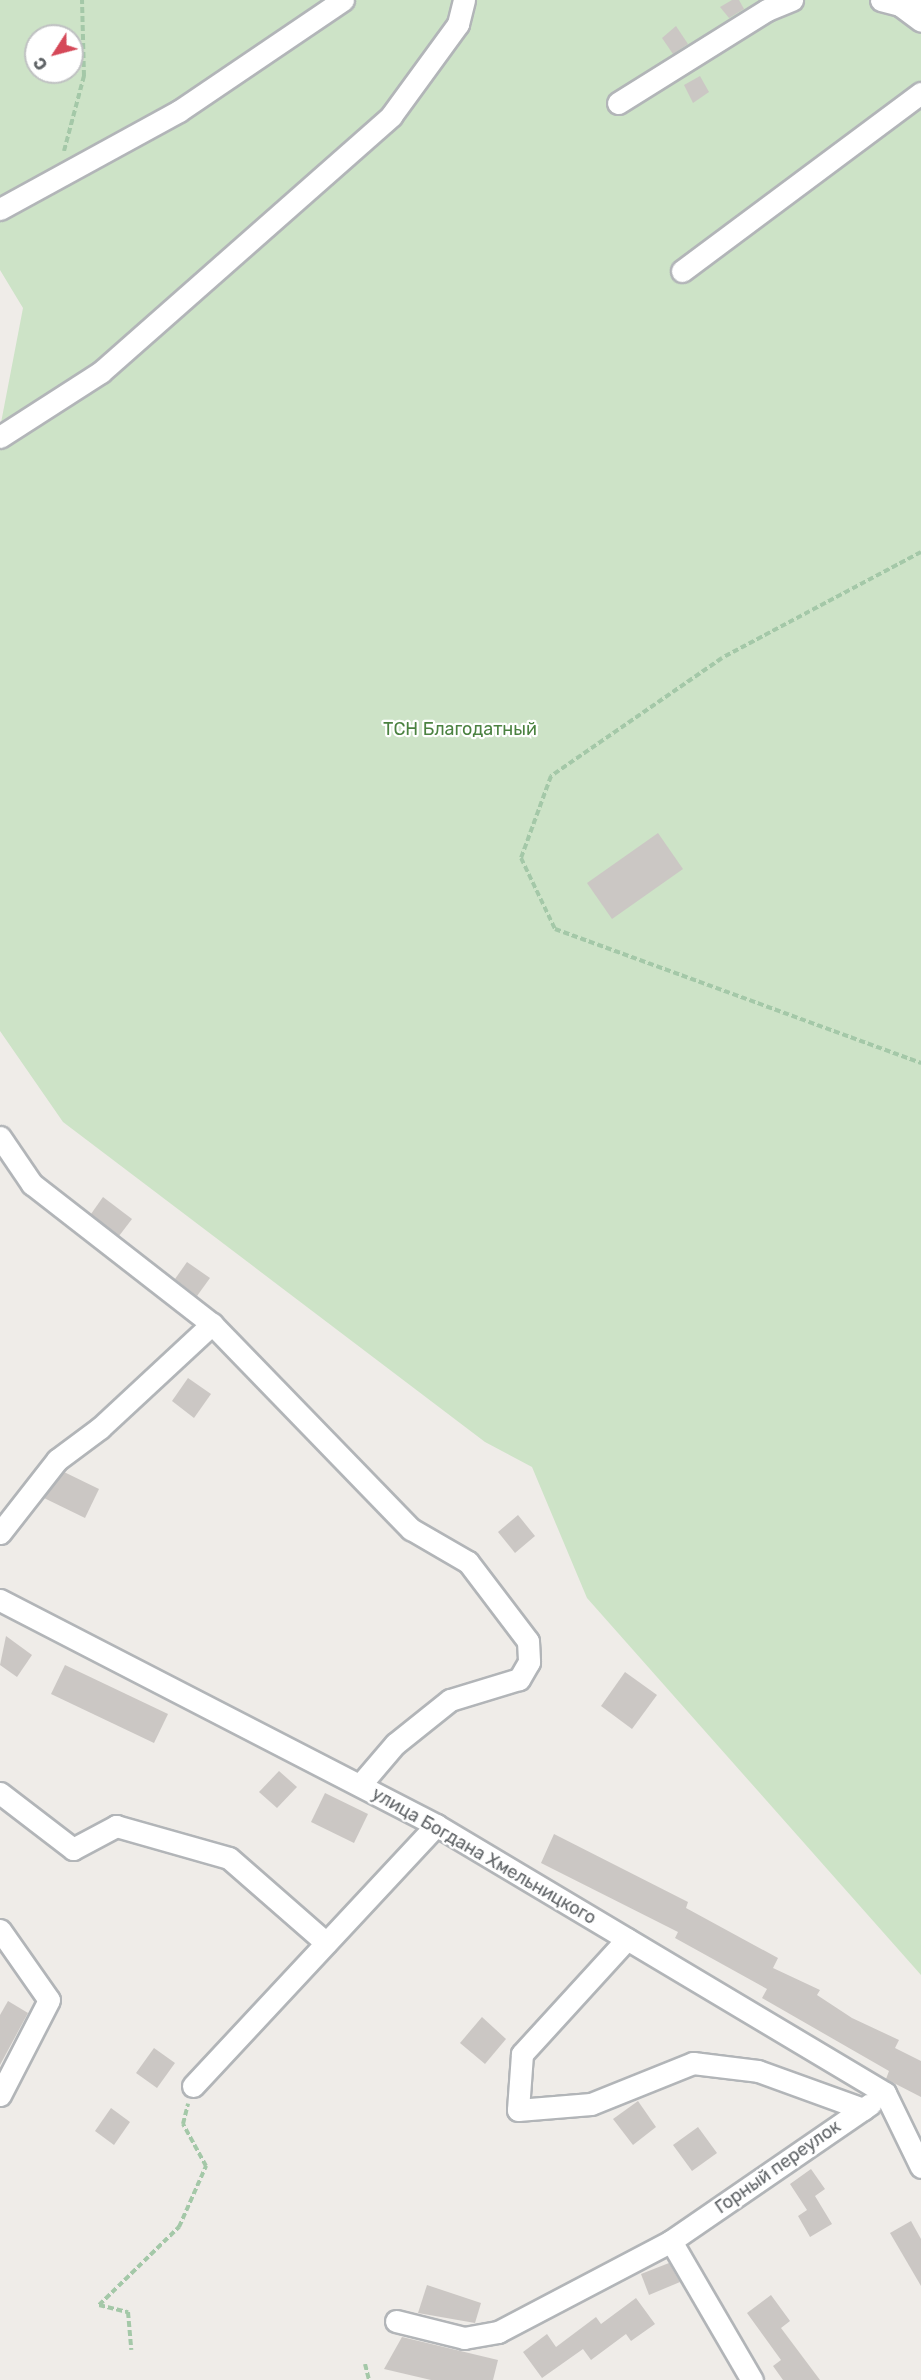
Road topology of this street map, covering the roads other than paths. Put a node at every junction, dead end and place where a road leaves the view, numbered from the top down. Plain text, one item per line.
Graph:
1 (343, 0) edge
2 (464, 0) edge
3 (792, 0) edge
4 (899, 2) edge
5 (921, 21) edge
6 (921, 93) edge
7 (618, 103) dead end
8 (0, 209) edge
9 (682, 271) dead end
10 (0, 437) edge
11 (0, 1137) edge
12 (212, 1324) junction
13 (0, 1533) edge
14 (0, 1600) edge
15 (360, 1785) junction
16 (0, 1793) edge
17 (436, 1825) junction
18 (0, 1930) edge
19 (627, 1939) junction
20 (326, 1943) junction
21 (193, 2086) road end
22 (885, 2093) junction
23 (0, 2095) edge
24 (863, 2109) junction
25 (921, 2167) edge
26 (671, 2241) junction
27 (396, 2321) dead end
28 (752, 2380) edge

1 - 8 street
2 - 10 street
3 - 7 street
4 - 5 street
6 - 9 street
11 - 12 street
12 - 13 street
12 - 15 street
14 - 15 street, улица Богдана Хмельницкого
15 - 17 street, улица Богдана Хмельницкого
16 - 20 street
17 - 19 street, улица Богдана Хмельницкого
17 - 20 street
18 - 23 street
19 - 22 street, улица Богдана Хмельницкого
19 - 24 street
20 - 21 street
22 - 24 street, Горный переулок
22 - 25 street
24 - 26 street, Горный переулок
26 - 27 street, Горный переулок
26 - 28 street

